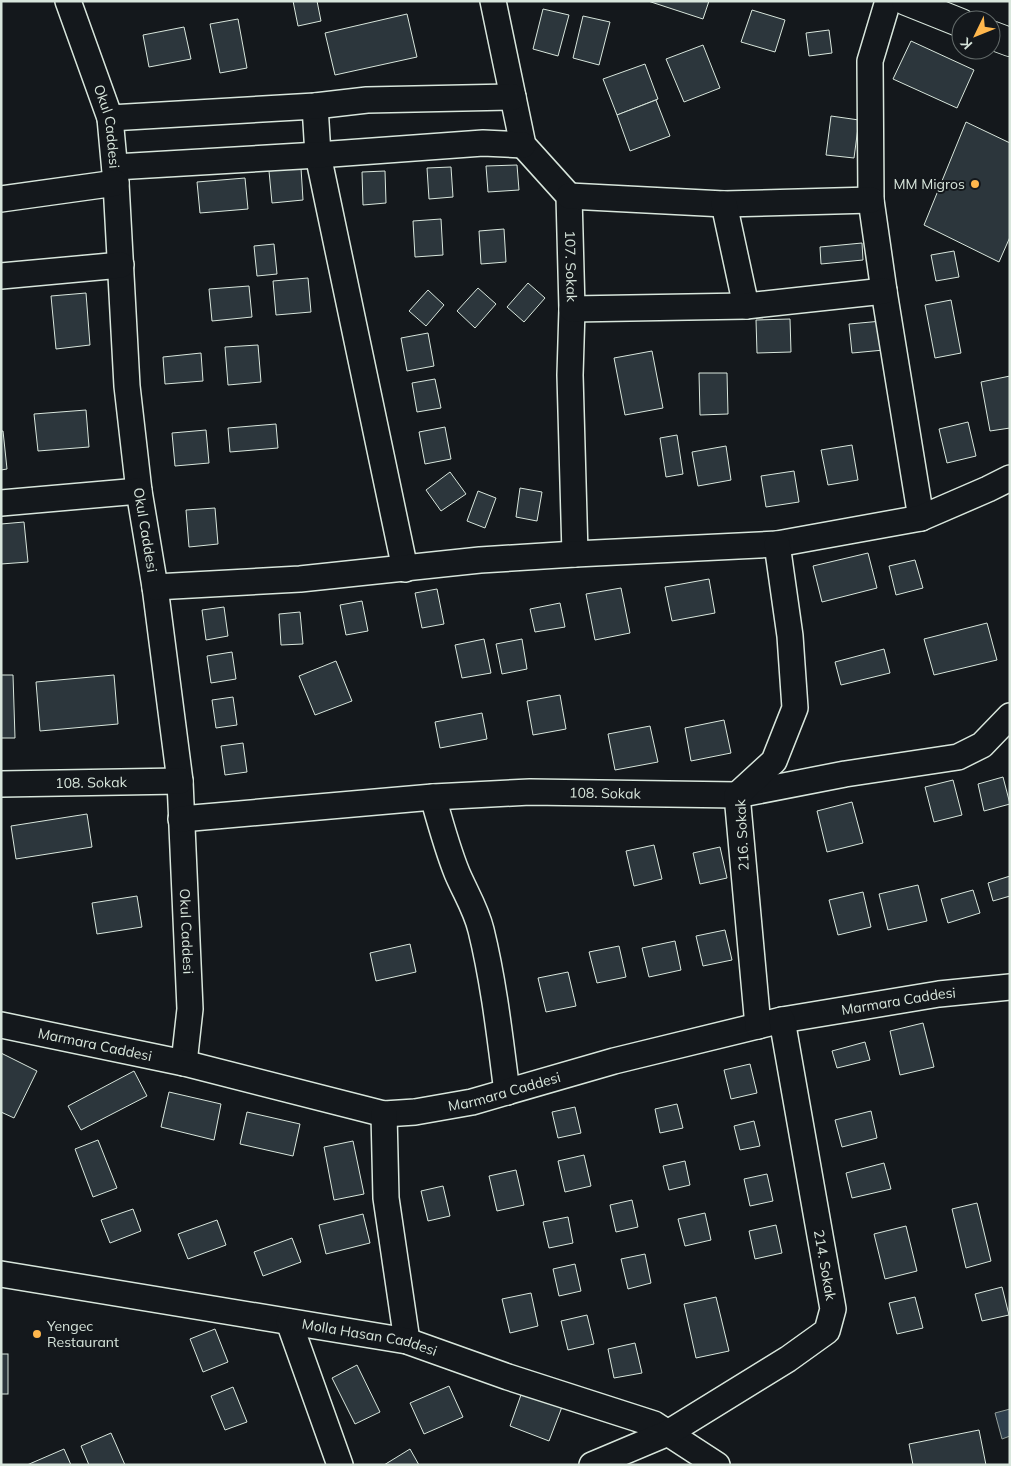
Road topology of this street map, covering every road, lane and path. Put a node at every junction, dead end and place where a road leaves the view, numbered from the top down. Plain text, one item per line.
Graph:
1 (68, 1) edge
2 (493, 1) edge
3 (888, 1) edge
4 (906, 1) edge
5 (951, 19) edge
6 (513, 97) junction
7 (315, 106) junction
8 (110, 118) junction
9 (523, 145) junction
10 (318, 155) junction
11 (115, 175) junction
12 (569, 196) junction
13 (1, 199) edge
14 (871, 200) junction
15 (724, 204) junction
16 (120, 265) junction
17 (1, 276) edge
18 (884, 291) junction
19 (746, 306) junction
20 (572, 309) junction
21 (1010, 478) edge
22 (139, 491) junction
23 (1, 503) edge
24 (921, 518) junction
25 (777, 544) junction
26 (574, 554) junction
27 (405, 569) junction
28 (156, 588) junction
29 (1010, 716) edge
30 (180, 781) junction
31 (1, 784) edge
32 (737, 796) junction
33 (433, 797) junction
34 (182, 819) junction
35 (1010, 987) edge
36 (770, 1023) junction
37 (1, 1025) edge
38 (184, 1063) junction
39 (507, 1092) junction
40 (384, 1114) junction
41 (1, 1274) edge
42 (289, 1322) junction
43 (407, 1341) junction
44 (668, 1433) junction
45 (340, 1465) edge
46 (592, 1465) edge
47 (718, 1465) edge

1 - 8 street, Okul Caddesi
2 - 6 street
3 - 14 street
4 - 5 main road
6 - 7 street
6 - 9 street
7 - 8 street
7 - 10 street
8 - 11 street, Okul Caddesi
9 - 10 street
9 - 12 street
10 - 11 street
10 - 27 street
11 - 13 street
11 - 16 street, Okul Caddesi
12 - 15 street
12 - 20 street, 107. Sokak
14 - 15 street
14 - 18 street
15 - 19 street
16 - 17 street
16 - 22 street, Okul Caddesi
18 - 19 street
18 - 24 street
19 - 20 street
20 - 26 street, 107. Sokak
21 - 24 street
22 - 23 street
22 - 28 street, Okul Caddesi
24 - 25 street
25 - 26 street
25 - 32 street, 216. Sokak
26 - 27 street
27 - 28 street
28 - 30 street, Okul Caddesi
29 - 32 street, 108. Sokak
30 - 31 street, 108. Sokak
30 - 34 street, Okul Caddesi
32 - 33 street, 108. Sokak
32 - 36 street, 216. Sokak
33 - 34 street, 108. Sokak
33 - 39 street
34 - 38 street, Okul Caddesi
35 - 36 street, Marmara Caddesi
36 - 39 street, Marmara Caddesi
36 - 44 street, 214. Sokak
37 - 38 street, Marmara Caddesi
38 - 40 street, Marmara Caddesi
39 - 40 street, Marmara Caddesi
40 - 43 street
41 - 42 street, Molla Hasan Caddesi
42 - 43 street, Molla Hasan Caddesi
42 - 45 street
43 - 44 street, Molla Hasan Caddesi
44 - 46 street, 214. Sokak
44 - 47 street, Molla Hasan Caddesi

